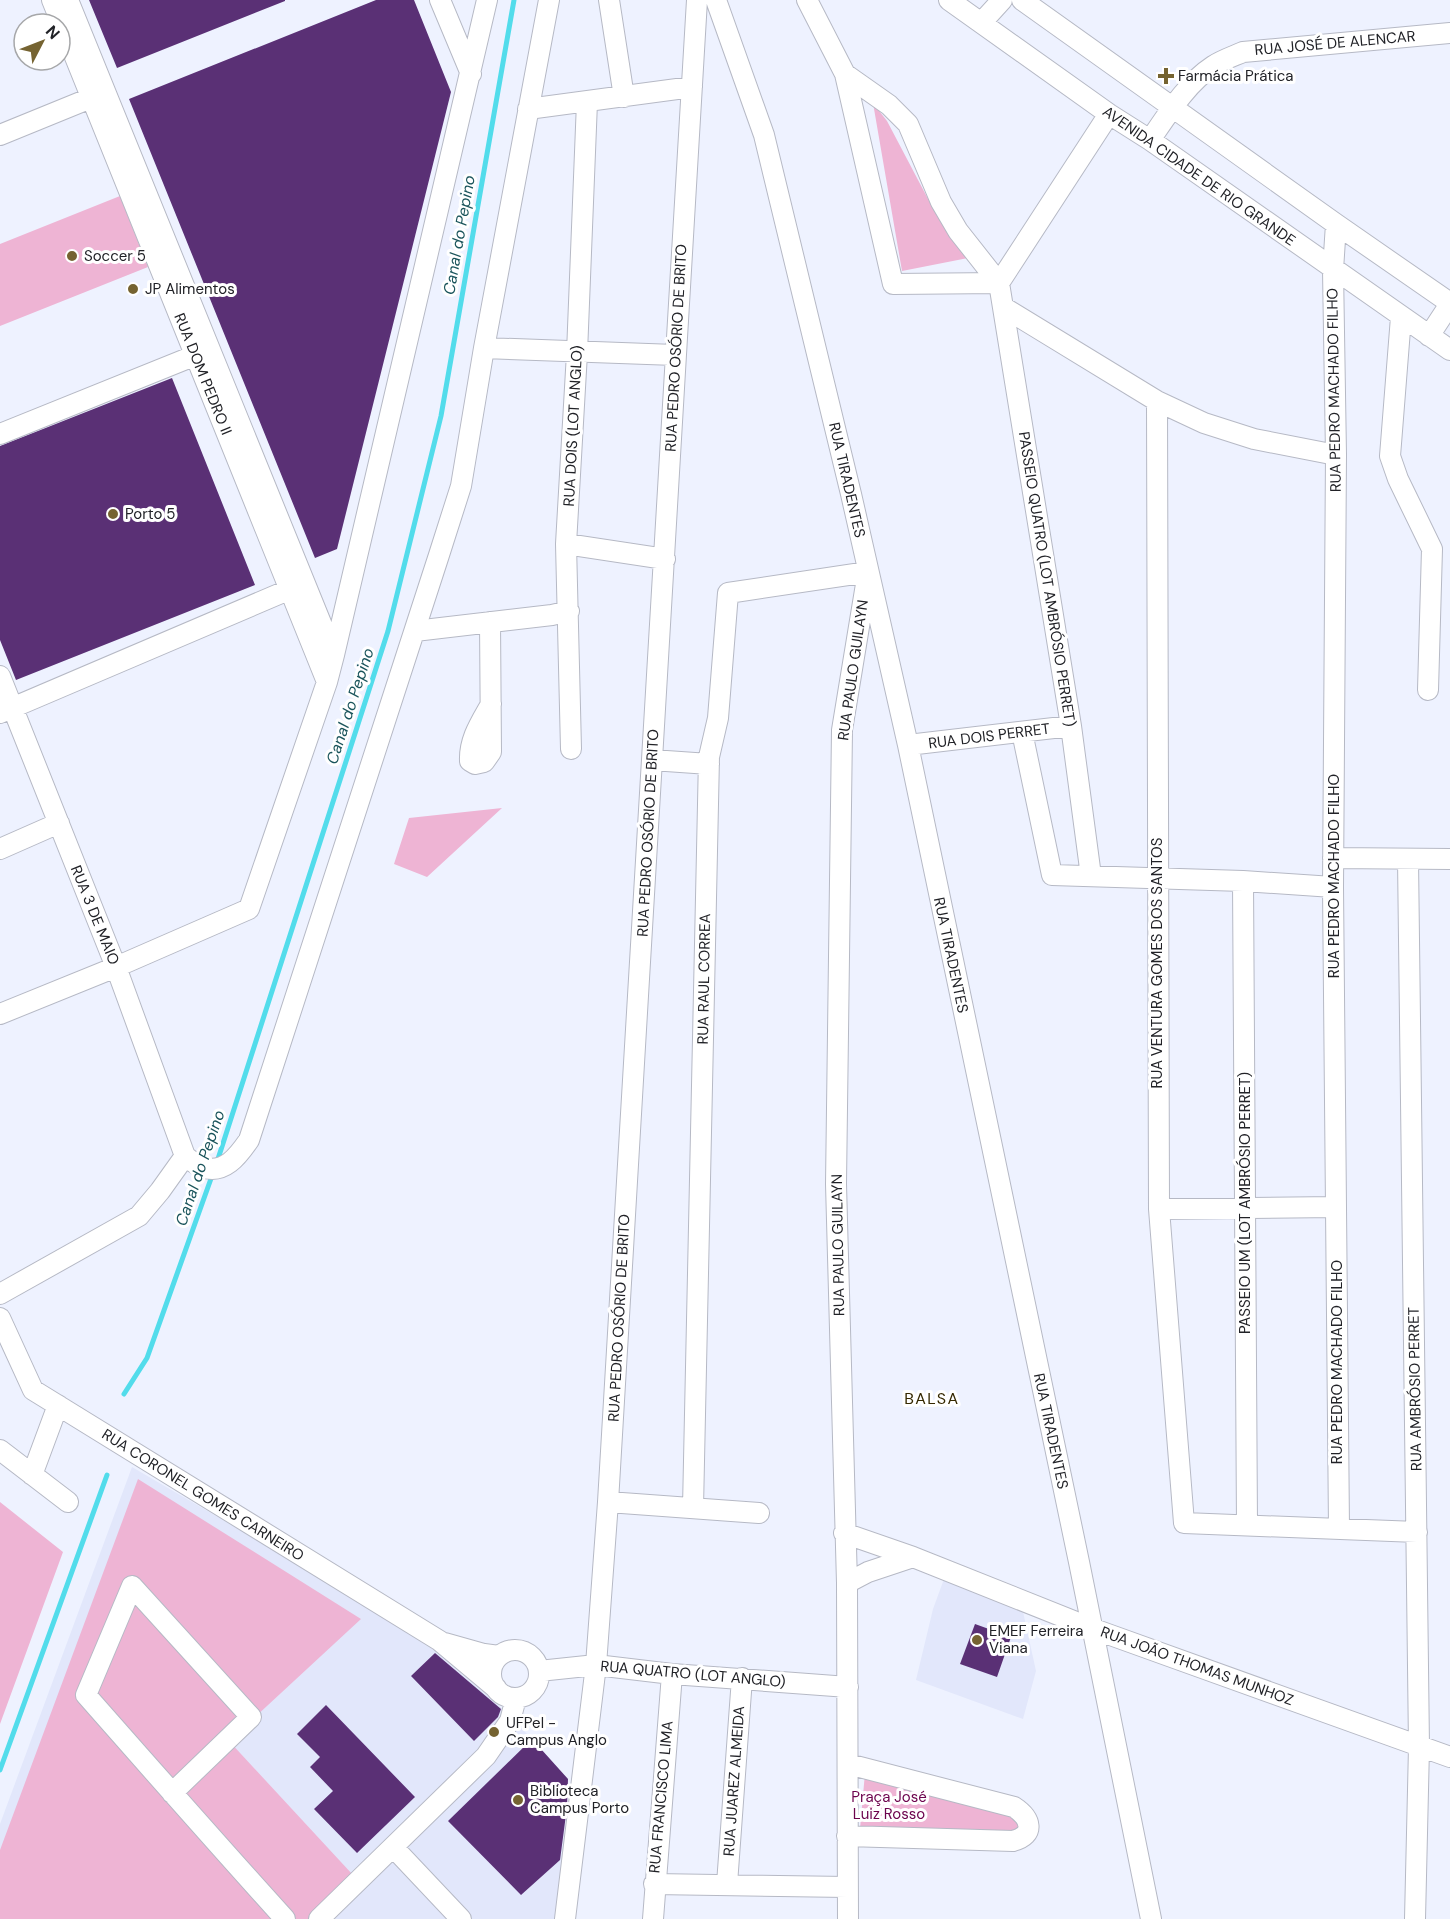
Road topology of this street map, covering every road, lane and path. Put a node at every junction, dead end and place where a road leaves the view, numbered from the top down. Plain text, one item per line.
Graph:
1 (52, 0) edge
2 (68, 0) edge
3 (440, 0) edge
4 (487, 0) edge
5 (549, 0) edge
6 (609, 0) edge
7 (697, 0) edge
8 (716, 0) edge
9 (807, 0) edge
10 (949, 0) edge
11 (1002, 0) edge
12 (1022, 0) edge
13 (982, 22) junction
14 (1450, 33) edge
15 (471, 74) junction
16 (845, 74) junction
17 (692, 87) junction
18 (99, 95) junction
19 (624, 97) junction
20 (587, 102) junction
21 (1173, 108) junction
22 (528, 109) junction
23 (1109, 114) junction
24 (0, 135) edge
25 (1150, 140) junction
26 (1336, 224) junction
27 (1333, 270) junction
28 (999, 283) junction
29 (1450, 303) edge
30 (1003, 307) junction
31 (1401, 317) junction
32 (1429, 336) junction
33 (484, 348) junction
34 (1450, 350) edge
35 (203, 352) junction
36 (577, 353) junction
37 (675, 355) junction
38 (1157, 400) junction
39 (0, 434) edge
40 (1336, 455) junction
41 (566, 544) junction
42 (665, 559) junction
43 (868, 573) junction
44 (297, 586) junction
45 (569, 611) junction
46 (490, 622) junction
47 (415, 632) junction
48 (334, 655) junction
49 (0, 676) edge
50 (327, 682) junction
51 (1428, 690) dead end
52 (491, 704) dead end
53 (6, 710) edge
54 (1071, 726) junction
55 (1022, 732) junction
56 (908, 746) junction
57 (571, 749) dead end
58 (652, 760) junction
59 (709, 764) junction
60 (59, 823) junction
61 (0, 849) edge
62 (1333, 858) junction
63 (1408, 859) junction
64 (1450, 859) edge
65 (1091, 876) junction
66 (1157, 879) junction
67 (1243, 881) junction
68 (1333, 887) junction
69 (116, 967) junction
70 (0, 1014) edge
71 (185, 1156) junction
72 (1336, 1207) junction
73 (1158, 1209) junction
74 (1245, 1209) junction
75 (0, 1294) edge
76 (0, 1318) edge
77 (58, 1405) junction
78 (0, 1450) edge
79 (32, 1475) junction
80 (68, 1502) dead end
81 (608, 1502) junction
82 (693, 1508) junction
83 (759, 1513) dead end
84 (1247, 1525) junction
85 (1339, 1529) junction
86 (1417, 1532) junction
87 (844, 1533) junction
88 (913, 1557) junction
89 (847, 1583) junction
90 (1091, 1628) junction
91 (440, 1641) junction
92 (499, 1656) junction
93 (596, 1665) junction
94 (538, 1671) junction
95 (672, 1674) junction
96 (742, 1678) junction
97 (848, 1687) junction
98 (496, 1688) junction
99 (516, 1698) junction
100 (1419, 1747) junction
101 (1450, 1757) edge
102 (848, 1764) junction
103 (172, 1793) junction
104 (847, 1836) junction
105 (393, 1847) junction
106 (654, 1884) junction
107 (727, 1884) junction
108 (847, 1887) junction
109 (285, 1919) edge
110 (319, 1919) edge
111 (461, 1919) edge
112 (565, 1919) edge
113 (653, 1919) edge
114 (848, 1919) edge
115 (1151, 1919) edge
116 (1415, 1919) edge

1 - 18 street, RUA DOM PEDRO II
2 - 18 street, RUA DOM PEDRO II
3 - 15 street
4 - 15 street
5 - 22 street
6 - 19 street
7 - 17 street, RUA PEDRO OSÓRIO DE BRITO
8 - 43 street, RUA TIRADENTES
9 - 16 street
10 - 13 street, AVENIDA CIDADE DE RIO GRANDE
11 - 13 street
12 - 21 street
13 - 23 street, AVENIDA CIDADE DE RIO GRANDE
14 - 21 street, RUA JOSÉ DE ALENCAR
15 - 48 street
16 - 28 street
16 - 28 street
17 - 19 street
17 - 37 street, RUA PEDRO OSÓRIO DE BRITO
18 - 24 street
18 - 35 street, RUA DOM PEDRO II
19 - 20 street
20 - 22 street
20 - 36 street, RUA DOIS (LOT ANGLO)
21 - 25 street, RUA JOSÉ DE ALENCAR
21 - 26 street
22 - 33 street
23 - 25 street, AVENIDA CIDADE DE RIO GRANDE
23 - 28 street
25 - 27 street, AVENIDA CIDADE DE RIO GRANDE
26 - 27 street, RUA PEDRO MACHADO FILHO
26 - 29 street
27 - 31 street, AVENIDA CIDADE DE RIO GRANDE
27 - 40 street, RUA PEDRO MACHADO FILHO
28 - 30 street, PASSEIO QUATRO (LOT AMBRÓSIO PERRET)
29 - 32 street
30 - 38 street
30 - 54 street, PASSEIO QUATRO (LOT AMBRÓSIO PERRET)
31 - 32 street, AVENIDA CIDADE DE RIO GRANDE
31 - 51 street
32 - 34 street, AVENIDA CIDADE DE RIO GRANDE
33 - 36 street
33 - 47 street
35 - 39 street
35 - 44 street, RUA DOM PEDRO II
36 - 37 street
36 - 41 street, RUA DOIS (LOT ANGLO)
37 - 42 street, RUA PEDRO OSÓRIO DE BRITO
38 - 40 street
38 - 66 street, RUA VENTURA GOMES DOS SANTOS
40 - 62 street, RUA PEDRO MACHADO FILHO
41 - 42 street
41 - 45 street, RUA DOIS (LOT ANGLO)
42 - 58 street, RUA PEDRO OSÓRIO DE BRITO
43 - 56 street, RUA TIRADENTES
43 - 59 street, RUA RAUL CORREA
43 - 87 street, RUA PAULO GUILAYN
44 - 48 street, RUA DOM PEDRO II
44 - 50 street, RUA DOM PEDRO II
44 - 53 street
45 - 46 street
45 - 57 street, RUA DOIS (LOT ANGLO)
46 - 47 street
46 - 52 street
47 - 71 street
48 - 50 street
49 - 53 street, RUA 3 DE MAIO
50 - 69 street
53 - 60 street, RUA 3 DE MAIO
54 - 55 street, RUA DOIS PERRET
54 - 65 street, PASSEIO QUATRO (LOT AMBRÓSIO PERRET)
55 - 56 street, RUA DOIS PERRET
55 - 65 street
56 - 90 street, RUA TIRADENTES
58 - 59 street
58 - 81 street, RUA PEDRO OSÓRIO DE BRITO
59 - 82 street, RUA RAUL CORREA
60 - 61 street
60 - 69 street, RUA 3 DE MAIO
62 - 63 street
62 - 68 street, RUA PEDRO MACHADO FILHO
63 - 64 street
63 - 86 street, RUA AMBRÓSIO PERRET
65 - 66 street
66 - 67 street
66 - 73 street, RUA VENTURA GOMES DOS SANTOS
67 - 68 street
67 - 74 street, PASSEIO UM (LOT AMBRÓSIO PERRET)
68 - 72 street, RUA PEDRO MACHADO FILHO
69 - 70 street
69 - 71 street, RUA 3 DE MAIO
71 - 75 street
72 - 74 street
72 - 85 street, RUA PEDRO MACHADO FILHO
73 - 74 street
73 - 84 street, RUA VENTURA GOMES DOS SANTOS
74 - 84 street, PASSEIO UM (LOT AMBRÓSIO PERRET)
76 - 77 street, RUA CORONEL GOMES CARNEIRO
77 - 79 street
77 - 91 street, RUA CORONEL GOMES CARNEIRO
78 - 79 street
79 - 80 street
81 - 82 street
81 - 93 street, RUA PEDRO OSÓRIO DE BRITO
82 - 83 street
84 - 85 street
85 - 86 street
86 - 100 street, RUA AMBRÓSIO PERRET
87 - 88 street, RUA JOÃO THOMAS MUNHOZ
87 - 89 street, RUA PAULO GUILAYN
88 - 89 street
88 - 90 street, RUA JOÃO THOMAS MUNHOZ
89 - 97 street, RUA PAULO GUILAYN
90 - 100 street, RUA JOÃO THOMAS MUNHOZ
90 - 115 street, RUA TIRADENTES
91 - 92 street, RUA CORONEL GOMES CARNEIRO
91 - 98 street, RUA CORONEL GOMES CARNEIRO
92 - 94 street
92 - 98 street
93 - 94 street, RUA QUATRO (LOT ANGLO)
93 - 95 street, RUA QUATRO (LOT ANGLO)
93 - 112 street, RUA PEDRO OSÓRIO DE BRITO
94 - 99 street
95 - 96 street, RUA QUATRO (LOT ANGLO)
95 - 106 street, RUA FRANCISCO LIMA
96 - 97 street, RUA QUATRO (LOT ANGLO)
96 - 107 street, RUA JUAREZ ALMEIDA
97 - 102 street, RUA PAULO GUILAYN
98 - 99 street
99 - 105 street
100 - 101 street, RUA JOÃO THOMAS MUNHOZ
100 - 116 street, RUA AMBRÓSIO PERRET
102 - 104 street, RUA PAULO GUILAYN
102 - 104 street
103 - 103 street
103 - 109 street
104 - 108 street, RUA PAULO GUILAYN
105 - 110 street
105 - 111 street
106 - 107 street
106 - 113 street, RUA FRANCISCO LIMA
107 - 108 street
108 - 114 street, RUA PAULO GUILAYN

